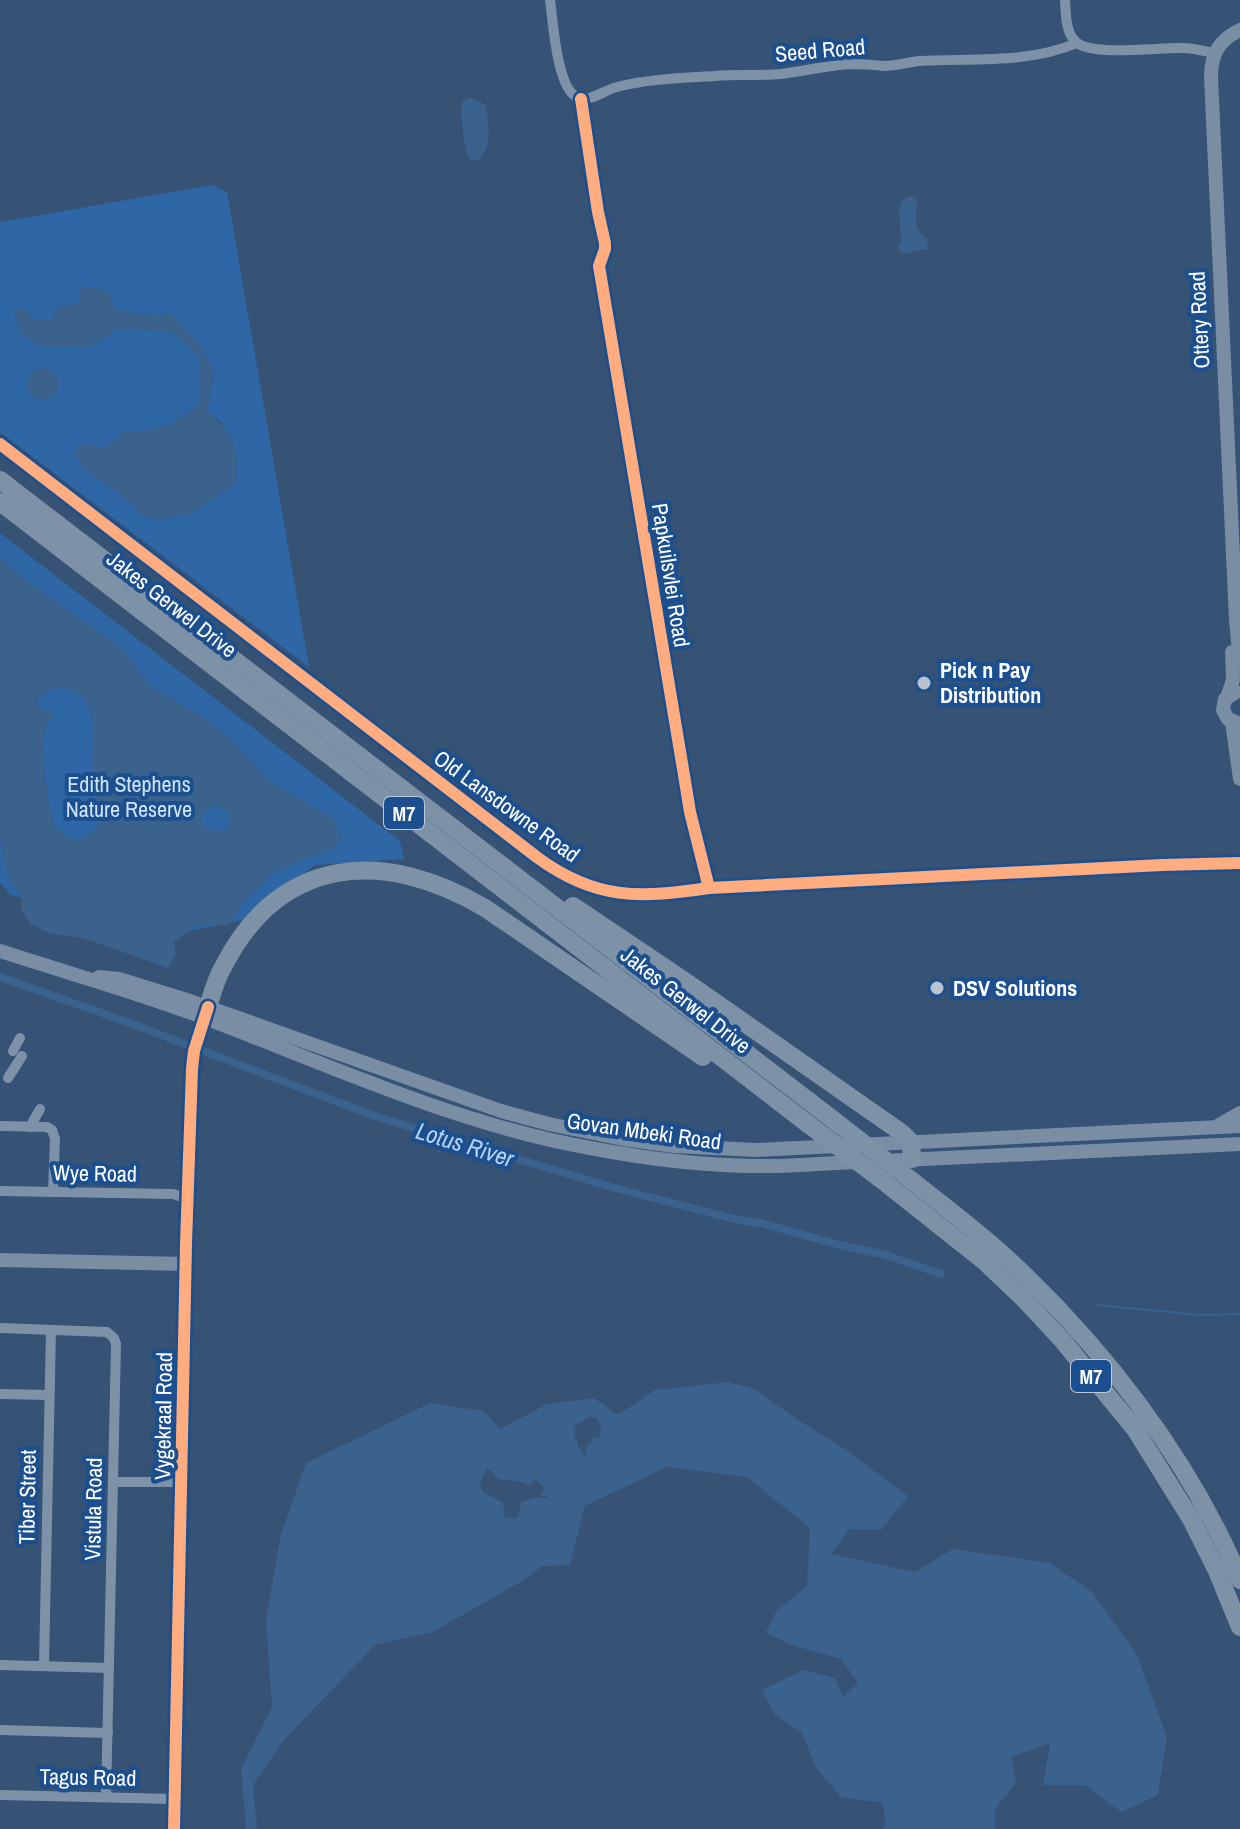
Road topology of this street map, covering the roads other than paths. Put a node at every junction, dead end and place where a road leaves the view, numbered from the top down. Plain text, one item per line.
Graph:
1 (550, 0) edge
2 (1065, 0) edge
3 (1240, 30) edge
4 (1077, 43) junction
5 (1214, 53) junction
6 (581, 99) junction
7 (0, 444) edge
8 (0, 480) edge
9 (0, 502) edge
10 (1236, 620) junction
11 (1240, 663) edge
12 (1234, 693) edge
13 (1236, 723) edge
14 (1240, 779) edge
15 (441, 819) junction
16 (1240, 863) edge
17 (709, 888) junction
18 (0, 951) edge
19 (206, 1012) junction
20 (20, 1038) dead end
21 (8, 1078) dead end
22 (40, 1109) dead end
23 (1240, 1113) edge
24 (804, 1121) junction
25 (0, 1126) edge
26 (1240, 1126) edge
27 (30, 1127) junction
28 (1215, 1127) junction
29 (1240, 1144) edge
30 (912, 1151) junction
31 (0, 1191) edge
32 (53, 1192) junction
33 (188, 1199) junction
34 (0, 1260) edge
35 (186, 1264) junction
36 (0, 1328) edge
37 (51, 1330) junction
38 (0, 1394) edge
39 (49, 1395) junction
40 (114, 1482) junction
41 (181, 1482) junction
42 (1240, 1580) edge
43 (1240, 1627) edge
44 (0, 1665) edge
45 (44, 1666) junction
46 (109, 1668) junction
47 (0, 1730) edge
48 (108, 1733) junction
49 (0, 1795) edge
50 (106, 1797) junction
51 (175, 1799) junction
52 (174, 1829) edge

1 - 6 street
2 - 4 street
3 - 5 street
4 - 5 street
4 - 6 street, Seed Road
5 - 10 street, Ottery Road
6 - 17 street, Papkuilsvlei Road
7 - 17 street, Old Lansdowne Road
8 - 15 highway, Jakes Gerwel Drive / M7
9 - 24 highway, Jakes Gerwel Drive / M7
10 - 11 street, Ottery Road
10 - 12 street, Ottery Road
12 - 13 street, Ottery Road
13 - 14 street
15 - 30 highway
15 - 42 highway, Jakes Gerwel Drive / M7, bridge
16 - 17 street, Old Lansdowne Road
18 - 19 street, Govan Mbeki Road
19 - 24 highway
19 - 30 street, Govan Mbeki Road
19 - 33 street, Vygekraal Road
20 - 21 street
22 - 27 street
23 - 28 street
24 - 43 highway, Jakes Gerwel Drive / M7, bridge
25 - 27 street
26 - 28 street, Govan Mbeki Road
27 - 32 street
28 - 30 street, Govan Mbeki Road
29 - 30 street, Govan Mbeki Road
31 - 32 street, Wye Road
32 - 33 street, Wye Road
33 - 35 street, Vygekraal Road
34 - 35 street
35 - 41 street, Vygekraal Road
36 - 37 street, Vistula Road
37 - 39 street, Tiber Street
37 - 40 street, Vistula Road
38 - 39 street
39 - 45 street, Tiber Street
40 - 41 street
40 - 46 street, Vistula Road
41 - 51 street, Vygekraal Road
44 - 45 street
45 - 46 street
46 - 48 street, Vistula Road
47 - 48 street
48 - 50 street, Vistula Road
49 - 50 street, Tagus Road
50 - 51 street, Tagus Road
51 - 52 street, Vygekraal Road

